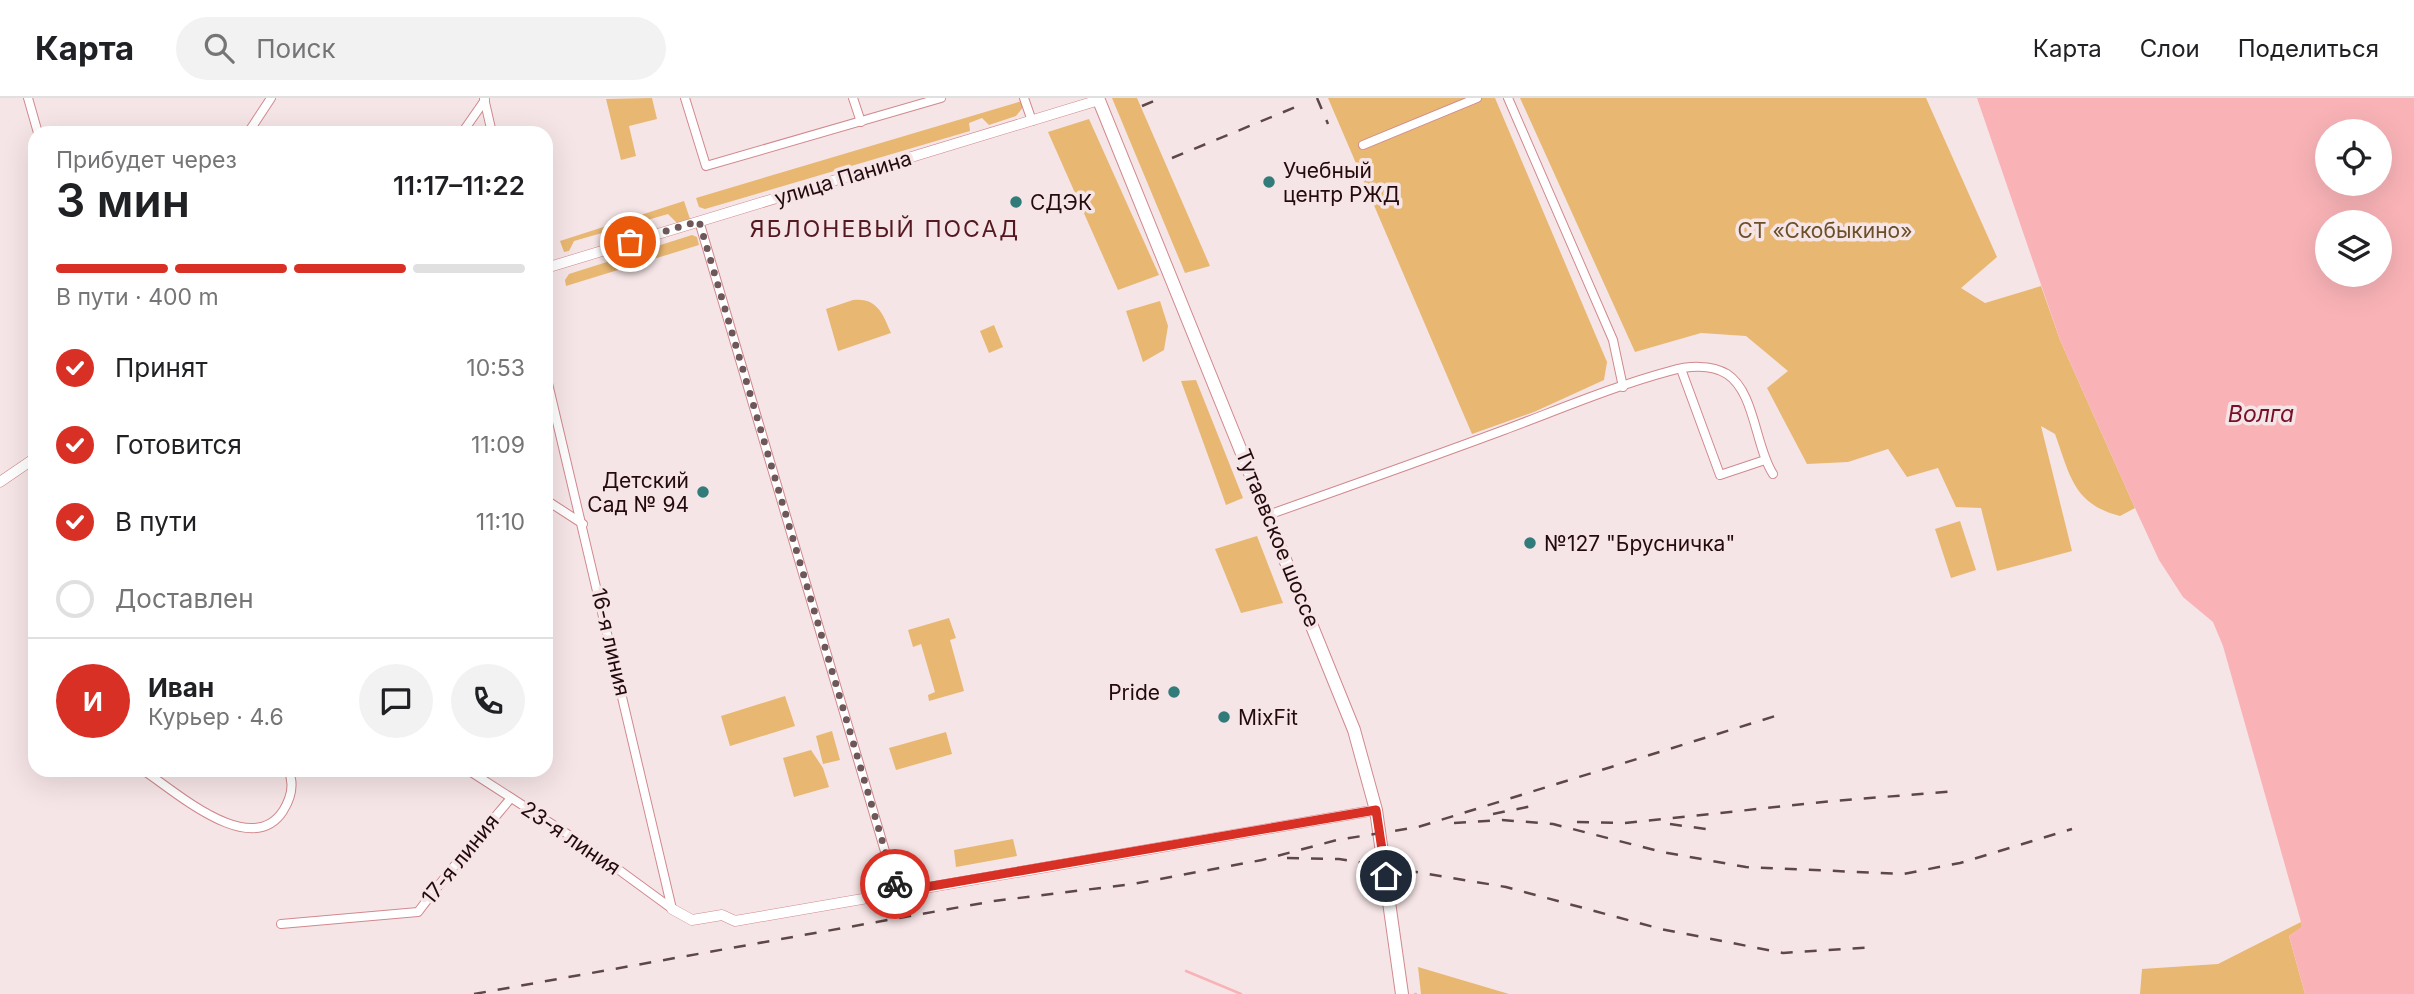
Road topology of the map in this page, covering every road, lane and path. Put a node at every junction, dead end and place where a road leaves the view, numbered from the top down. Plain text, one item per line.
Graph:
1 (28, 98) edge
2 (271, 98) edge
3 (685, 98) edge
4 (853, 98) edge
5 (941, 98) edge
6 (1024, 98) edge
7 (1477, 98) edge
8 (1508, 98) edge
9 (484, 99) edge
10 (1099, 99) edge
11 (1032, 121) junction
12 (861, 122) junction
13 (36, 126) edge
14 (253, 126) edge
15 (467, 126) edge
16 (490, 126) edge
17 (1363, 145) dead end
18 (699, 221) junction
19 (553, 266) edge
20 (1681, 369) junction
21 (1623, 387) junction
22 (553, 411) edge
23 (1765, 460) junction
24 (28, 463) edge
25 (1773, 474) dead end
26 (0, 482) edge
27 (553, 505) edge
28 (1268, 515) junction
29 (583, 524) junction
30 (154, 777) edge
31 (290, 777) edge
32 (479, 777) edge
33 (511, 798) junction
34 (1376, 810) junction
35 (897, 892) junction
36 (672, 909) junction
37 (281, 924) dead end
38 (1402, 994) edge

1 - 13 street
2 - 14 street
3 - 12 street
4 - 12 street
5 - 12 street
6 - 11 street
7 - 17 street
8 - 21 street
9 - 15 street
9 - 16 street
10 - 11 street, улица Панина
10 - 28 main road, Тутаевское шоссе
11 - 18 street, улица Панина
18 - 19 street, улица Панина
18 - 35 street
20 - 21 street
20 - 23 street
20 - 23 street
21 - 28 street
22 - 29 street, 16-я линия
23 - 25 street
24 - 26 street
27 - 29 street
28 - 34 main road, Тутаевское шоссе
29 - 36 street, 16-я линия
30 - 31 street
32 - 33 street, 23-я линия
33 - 36 street, 23-я линия
33 - 37 street, 17-я линия
34 - 35 street
34 - 38 main road, Тутаевское шоссе
35 - 36 street

